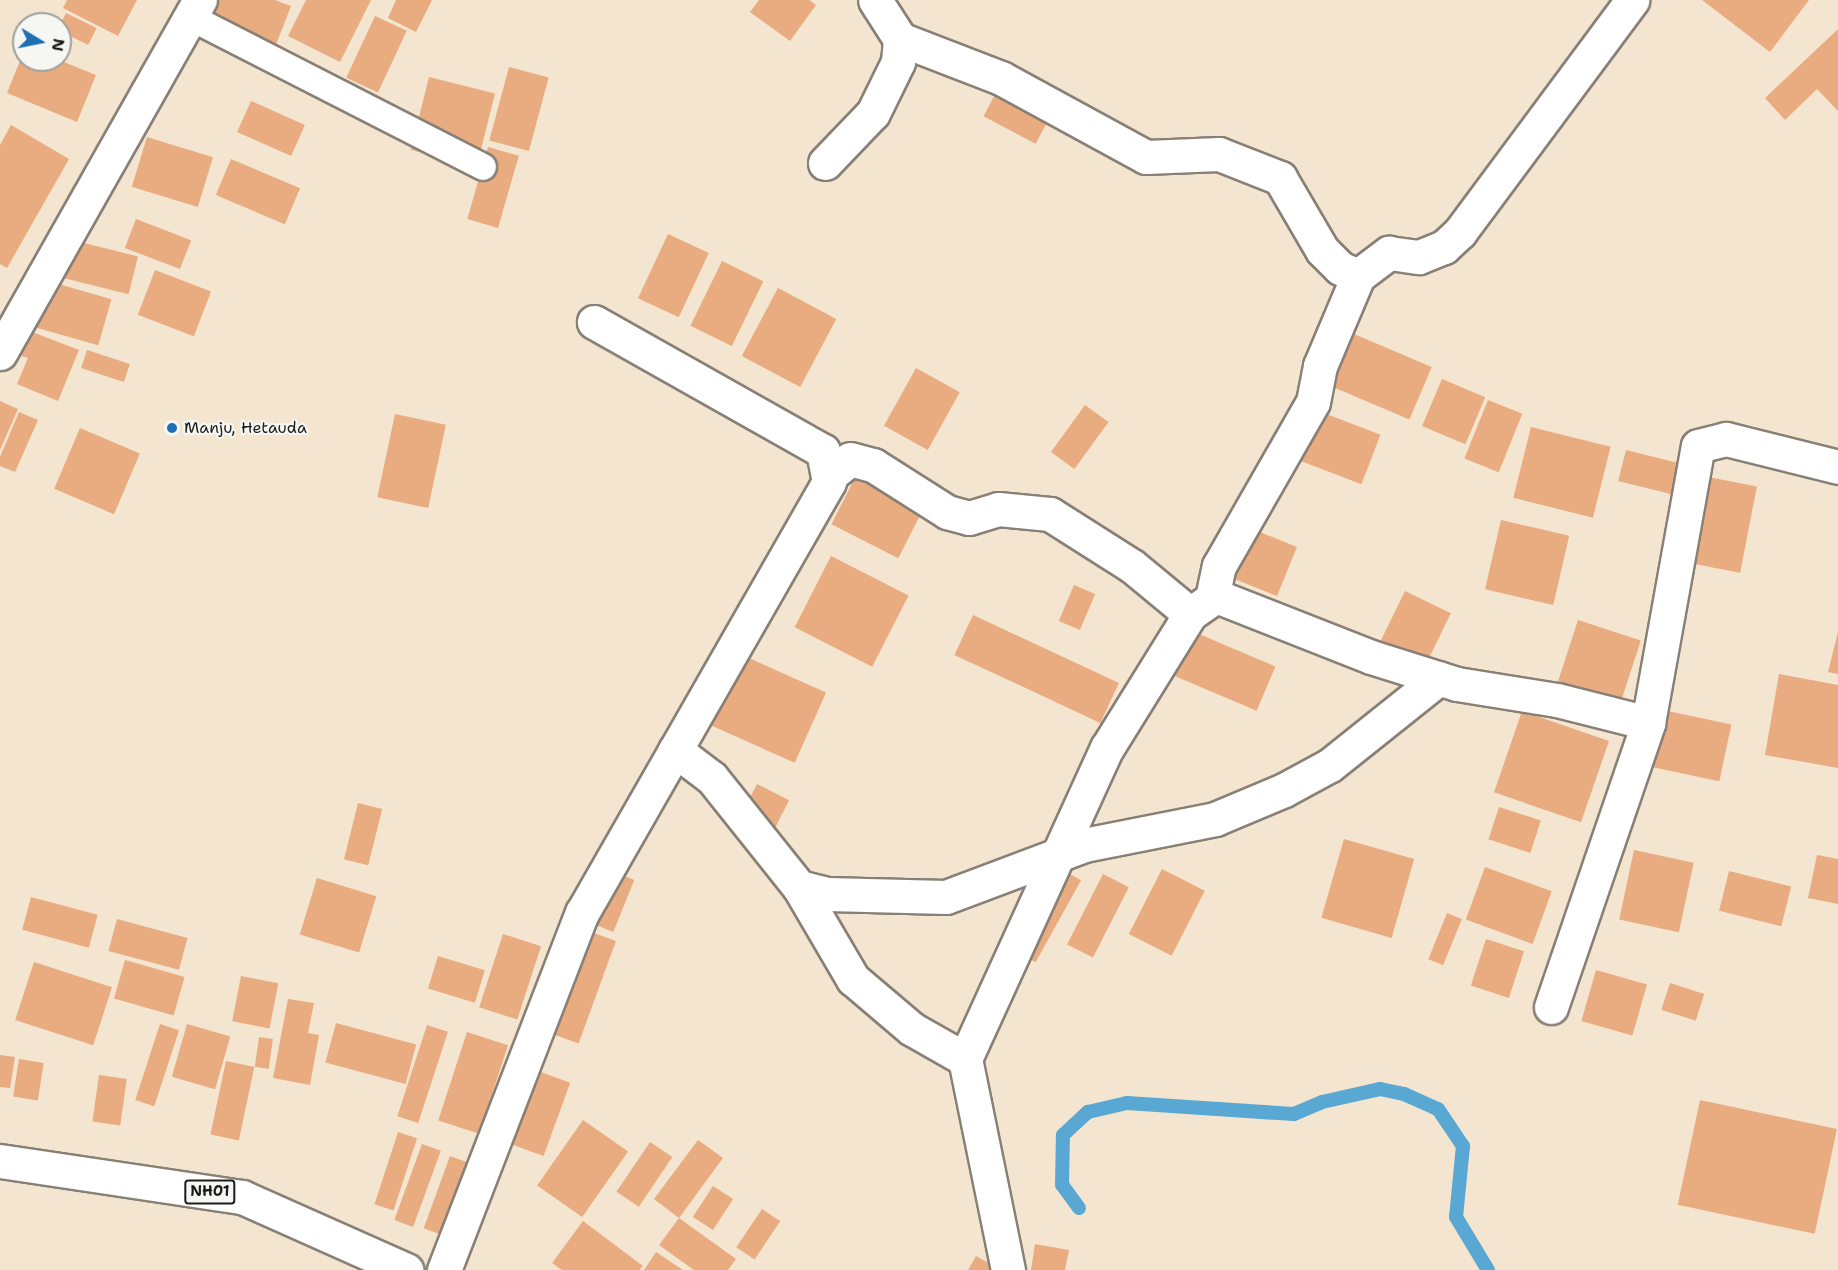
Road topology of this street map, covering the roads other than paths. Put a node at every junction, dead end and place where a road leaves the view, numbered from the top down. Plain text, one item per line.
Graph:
1 (875, 0) edge
2 (1632, 0) edge
3 (195, 9) edge
4 (900, 39) junction
5 (825, 164) dead end
6 (483, 167) dead end
7 (1359, 276) junction
8 (594, 322) dead end
9 (0, 352) edge
10 (1838, 467) edge
11 (828, 477) junction
12 (1201, 606) junction
13 (1439, 678) junction
14 (1648, 723) junction
15 (675, 750) junction
16 (1057, 857) junction
17 (800, 887) junction
18 (1551, 1007) dead end
19 (965, 1059) junction
20 (0, 1161) edge
21 (406, 1270) edge
22 (444, 1270) edge
23 (1008, 1270) edge

1 - 4 main road
2 - 7 main road
3 - 6 lane
3 - 9 main road
4 - 5 main road
4 - 7 main road
7 - 12 main road
8 - 11 main road
10 - 14 main road
11 - 12 main road
11 - 15 main road
12 - 13 main road
12 - 16 main road
13 - 14 main road
13 - 16 main road
14 - 18 main road
15 - 17 main road
15 - 22 main road
16 - 17 main road
16 - 19 main road
17 - 19 main road
19 - 23 main road
20 - 21 main road, NH01

